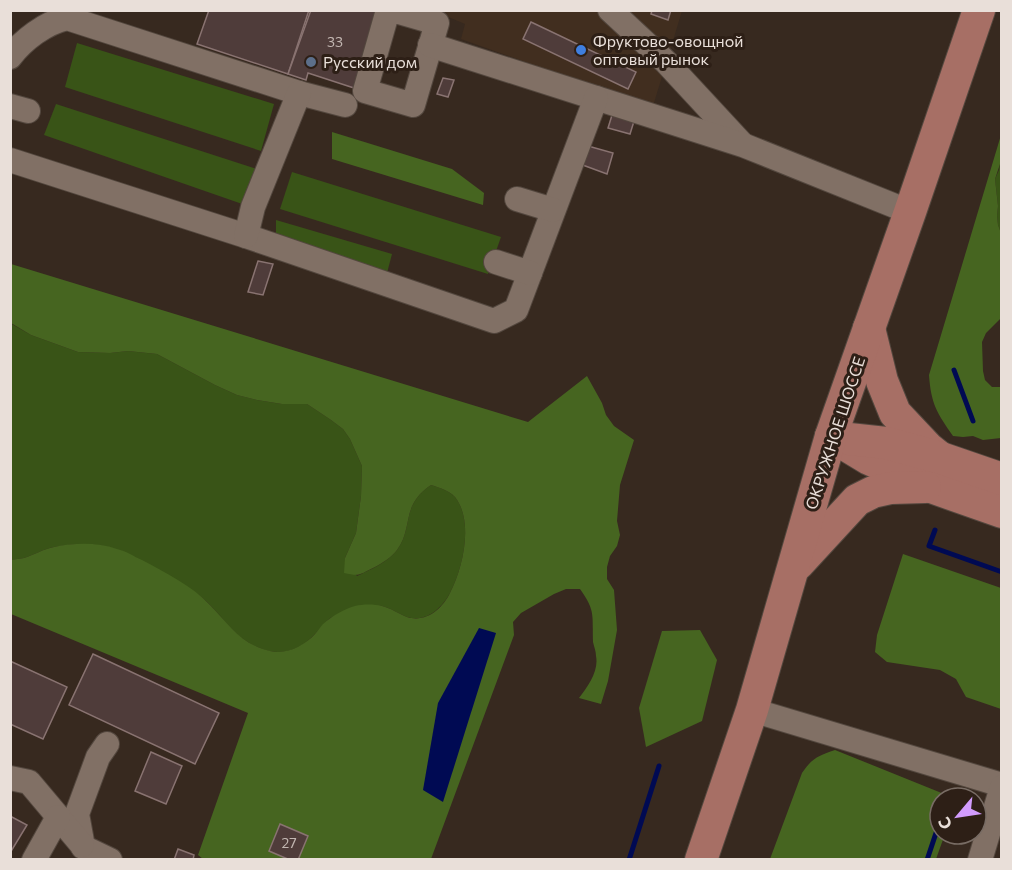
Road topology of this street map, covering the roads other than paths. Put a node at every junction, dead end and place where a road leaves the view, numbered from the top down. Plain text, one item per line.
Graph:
1 (390, 10) edge
2 (610, 10) edge
3 (979, 10) edge
4 (430, 45) junction
5 (51, 47) dead end
6 (18, 49) edge
7 (299, 93) junction
8 (596, 98) junction
9 (345, 105) dead end
10 (743, 145) junction
11 (10, 160) edge
12 (517, 199) dead end
13 (553, 210) junction
14 (910, 212) junction
15 (246, 236) junction
16 (496, 262) dead end
17 (530, 273) junction
18 (869, 328) junction
19 (831, 436) junction
20 (936, 473) junction
21 (1002, 479) edge
22 (1002, 512) edge
23 (793, 569) junction
24 (752, 710) junction
25 (107, 744) dead end
26 (10, 778) edge
27 (1002, 786) edge
28 (58, 817) junction
29 (83, 847) junction
30 (34, 860) edge
31 (110, 860) edge
32 (701, 860) edge
33 (980, 860) edge

1 - 4 street
1 - 4 street
2 - 10 street
3 - 14 main road, ОКРУЖНОЕ ШОССЕ
4 - 8 street
5 - 6 street
6 - 7 street
7 - 9 street
7 - 15 street
8 - 10 street
8 - 13 street
10 - 14 street
11 - 15 street
12 - 13 street
13 - 17 street
14 - 18 main road, ОКРУЖНОЕ ШОССЕ
15 - 17 street
16 - 17 street
18 - 19 main road, ОКРУЖНОЕ ШОССЕ
18 - 20 main road
19 - 20 main road
19 - 23 main road, ОКРУЖНОЕ ШОССЕ
20 - 21 main road
20 - 22 main road
20 - 23 main road
23 - 24 main road, ОКРУЖНОЕ ШОССЕ
24 - 27 street
24 - 32 main road, ОКРУЖНОЕ ШОССЕ
25 - 29 street
26 - 28 street
27 - 33 street
28 - 29 street
28 - 30 street
29 - 31 street

